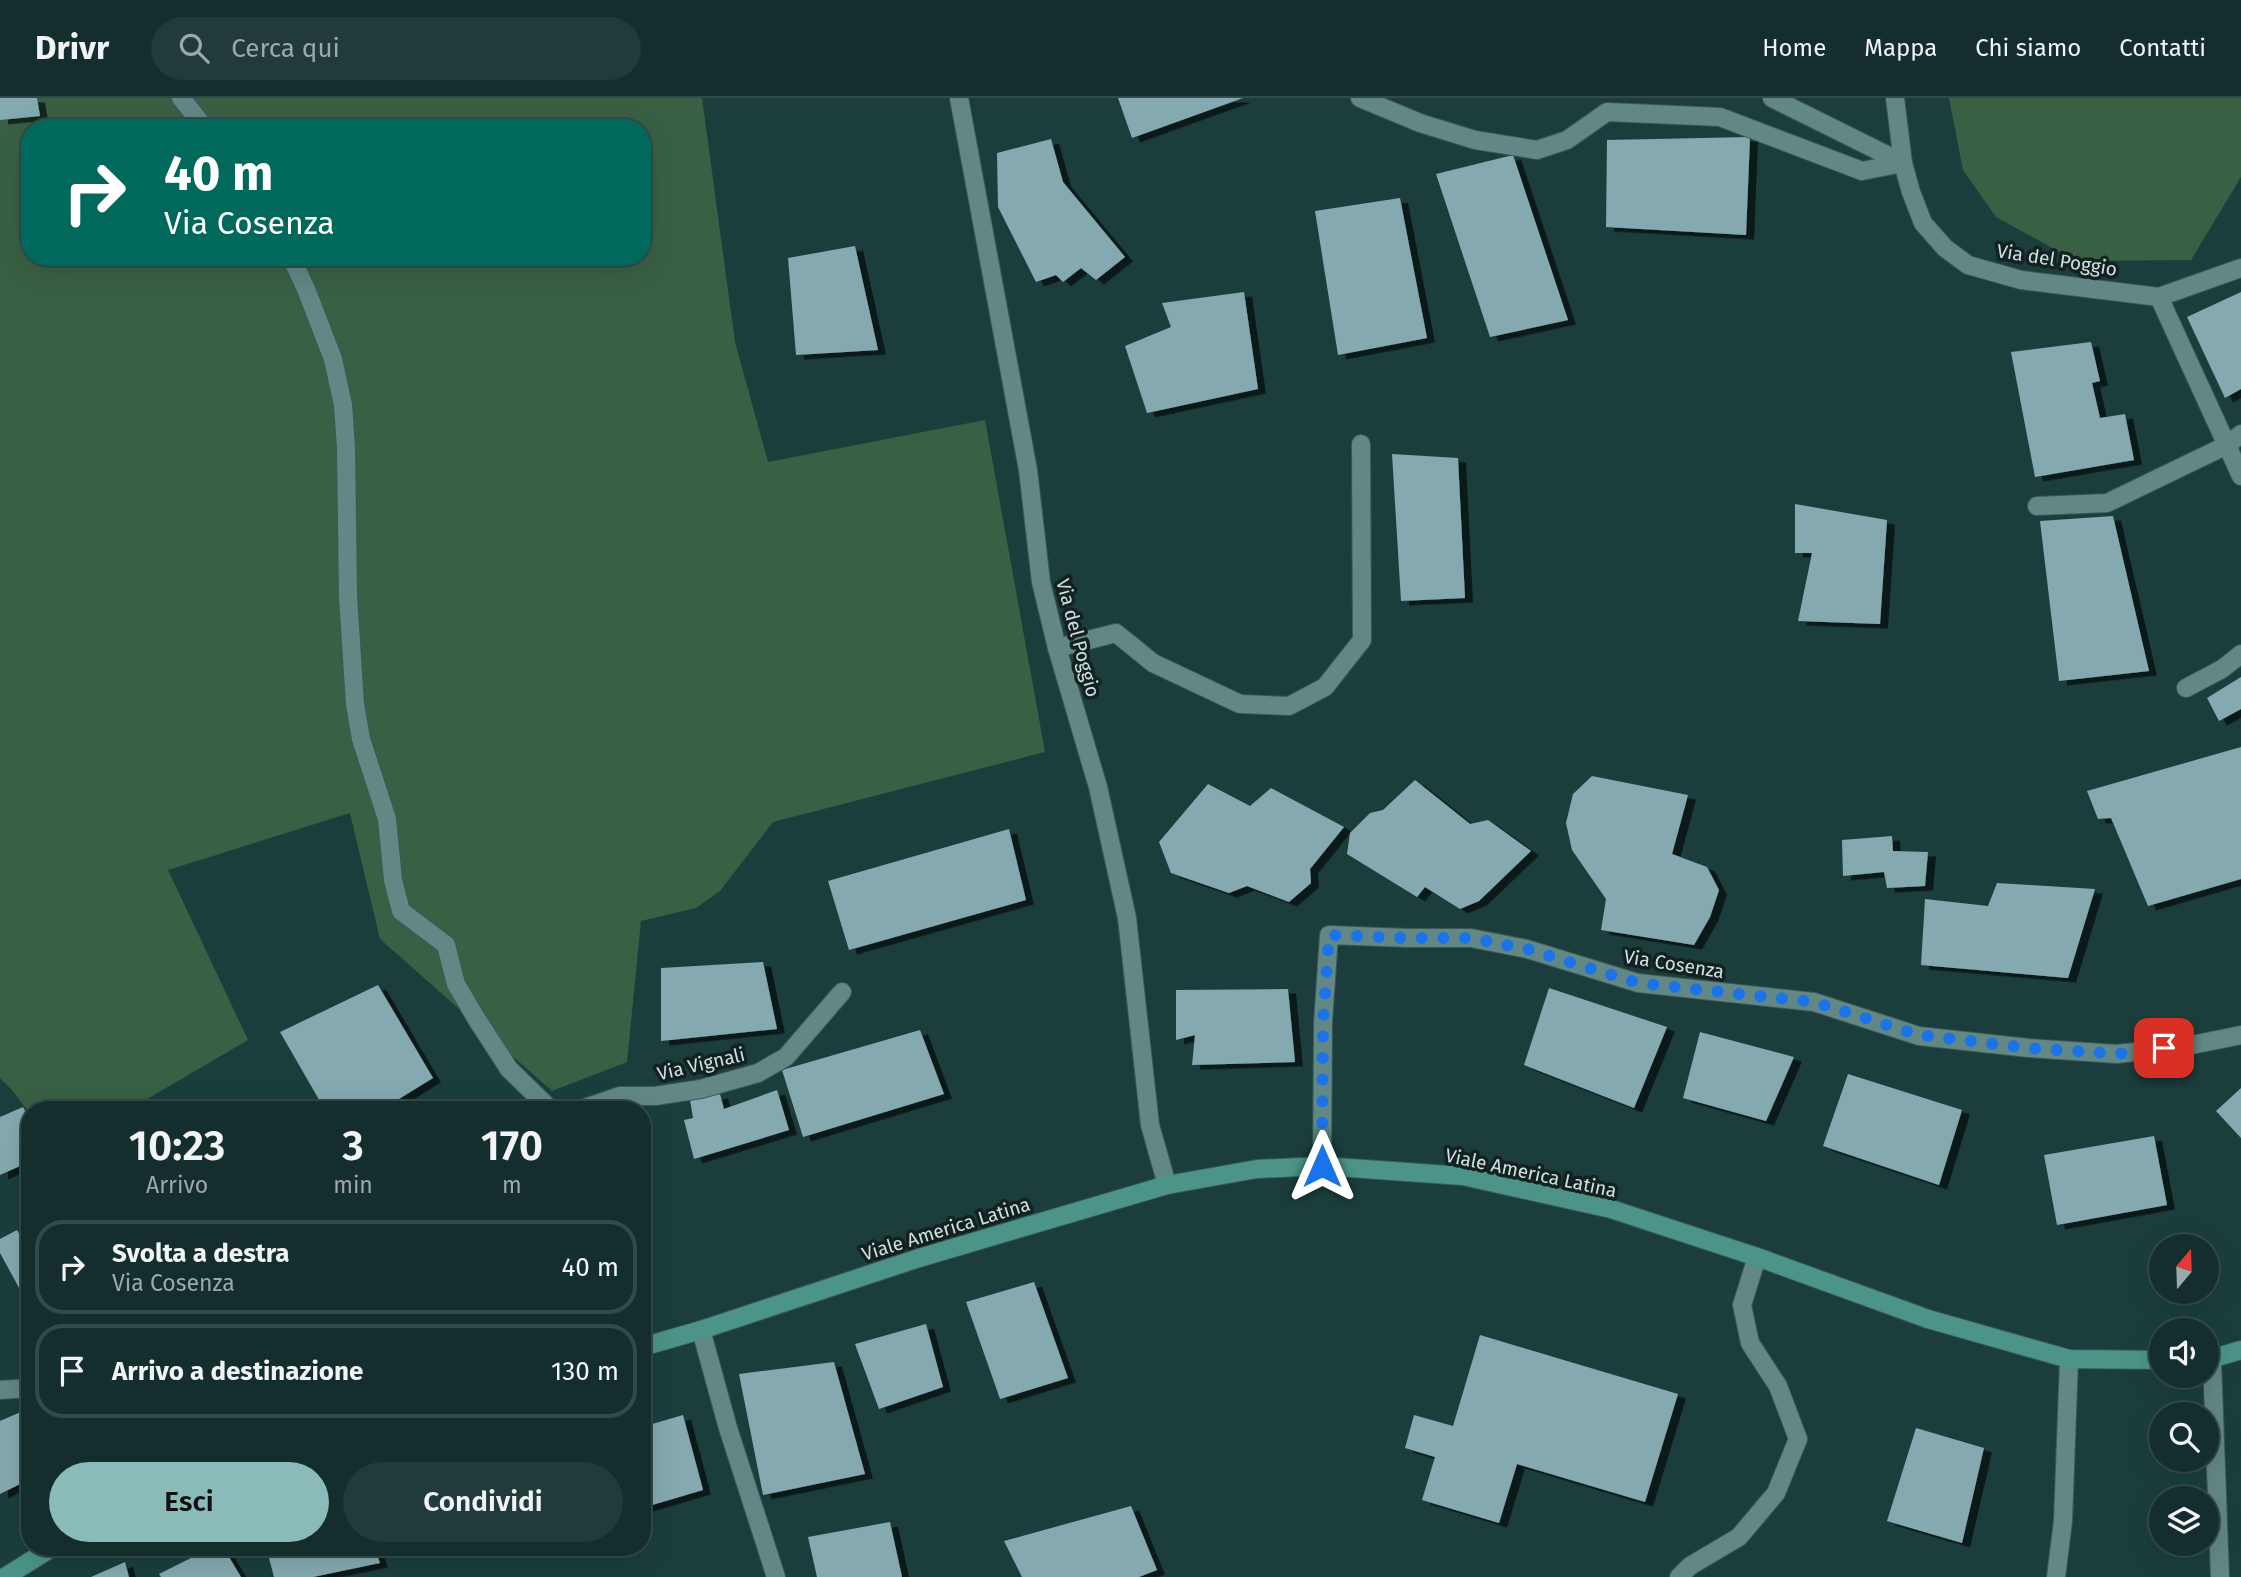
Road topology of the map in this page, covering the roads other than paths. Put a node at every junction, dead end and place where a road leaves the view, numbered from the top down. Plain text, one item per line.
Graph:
1 (181, 98) edge
2 (960, 98) edge
3 (1360, 98) edge
4 (1772, 98) edge
5 (1895, 98) edge
6 (198, 119) edge
7 (1903, 163) junction
8 (295, 266) edge
9 (2241, 268) edge
10 (2159, 297) junction
11 (2234, 440) edge
12 (1362, 444) dead end
13 (2241, 476) edge
14 (2037, 506) dead end
15 (1057, 648) junction
16 (2241, 654) edge
17 (2186, 688) dead end
18 (842, 992) dead end
19 (2241, 1035) edge
20 (542, 1101) edge
21 (605, 1101) edge
22 (1322, 1166) junction
23 (1167, 1185) junction
24 (1757, 1257) junction
25 (701, 1330) junction
26 (651, 1344) edge
27 (2241, 1350) edge
28 (2219, 1357) edge
29 (2069, 1359) junction
30 (2149, 1360) edge
31 (2210, 1388) edge
32 (21, 1389) edge
33 (0, 1390) edge
34 (39, 1556) edge
35 (771, 1576) edge
36 (5, 1577) edge
37 (1679, 1577) edge
38 (2056, 1577) edge
39 (2220, 1577) edge

1 - 6 street
2 - 15 street, Via del Poggio
3 - 7 street
4 - 7 street
5 - 7 street, Via del Poggio
7 - 10 street, Via del Poggio
8 - 20 street
9 - 10 street, Via del Poggio
10 - 11 street
11 - 13 street
11 - 14 street
12 - 15 street
15 - 23 street, Via del Poggio
16 - 17 street
18 - 21 street, Via Vignali
19 - 22 street, Via Cosenza
22 - 23 main road, Viale America Latina
22 - 24 main road, Viale America Latina
23 - 25 main road, Viale America Latina
24 - 29 main road, Viale America Latina
24 - 37 street
25 - 26 main road, Viale America Latina
25 - 35 street
27 - 28 main road
29 - 30 main road, Viale America Latina
29 - 38 street
31 - 39 street
32 - 33 street
34 - 36 main road

